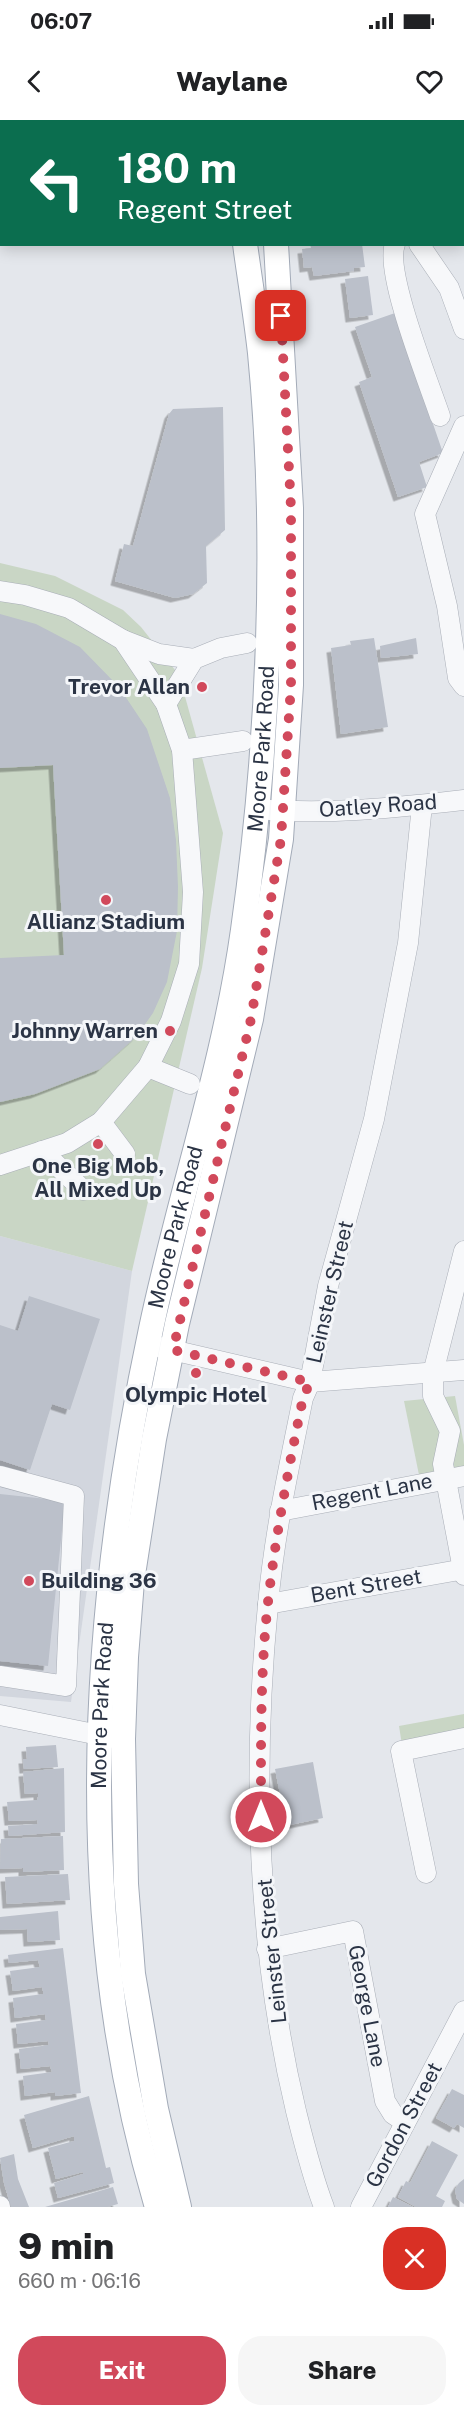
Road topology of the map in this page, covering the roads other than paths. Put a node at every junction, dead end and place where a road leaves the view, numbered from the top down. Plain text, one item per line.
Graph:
1 (245, 246) edge
2 (274, 246) edge
3 (394, 246) edge
4 (419, 246) edge
5 (464, 329) edge
6 (440, 416) dead end
7 (275, 426) junction
8 (464, 426) edge
9 (0, 591) edge
10 (123, 640) junction
11 (247, 643) dead end
12 (194, 659) junction
13 (464, 686) edge
14 (166, 704) junction
15 (243, 741) dead end
16 (182, 750) junction
17 (464, 800) edge
18 (422, 805) junction
19 (257, 809) junction
20 (284, 811) junction
21 (148, 1067) junction
22 (190, 1084) dead end
23 (101, 1122) junction
24 (42, 1151) junction
25 (125, 1154) dead end
26 (0, 1165) edge
27 (83, 1190) dead end
28 (463, 1255) edge
29 (148, 1344) junction
30 (173, 1350) junction
31 (464, 1370) edge
32 (433, 1373) junction
33 (310, 1382) junction
34 (0, 1476) edge
35 (455, 1476) edge
36 (280, 1511) junction
37 (464, 1571) edge
38 (268, 1604) junction
39 (0, 1676) edge
40 (0, 1715) edge
41 (111, 1738) junction
42 (464, 1738) edge
43 (426, 1873) dead end
44 (267, 1949) junction
45 (464, 2011) edge
46 (405, 2122) junction
47 (157, 2207) edge
48 (180, 2207) edge
49 (324, 2207) edge
50 (361, 2207) edge

1 - 7 main road, Moore Park Road
2 - 7 main road, Moore Park Road
3 - 6 street
4 - 5 street
7 - 19 main road, Moore Park Road
7 - 20 main road, Moore Park Road
8 - 13 street
9 - 10 street
10 - 12 street
10 - 14 street
11 - 12 street
12 - 14 street
14 - 16 street
15 - 16 street
16 - 21 street
17 - 18 street, Oatley Road
18 - 20 street, Oatley Road
18 - 33 street, Leinster Street
19 - 20 street, Oatley Road
19 - 29 main road, Moore Park Road
20 - 30 main road, Moore Park Road
21 - 22 street
21 - 23 street
23 - 24 street
23 - 25 street
24 - 26 street
24 - 27 street
28 - 32 street
29 - 30 street
29 - 41 main road, Moore Park Road
30 - 33 street
30 - 41 main road, Moore Park Road
31 - 32 street
32 - 33 street
32 - 35 street
33 - 36 street, Leinster Street
34 - 39 street
35 - 36 street, Regent Lane
35 - 37 street
36 - 38 street, Leinster Street
37 - 38 street, Bent Street
38 - 44 street, Leinster Street
40 - 41 street
41 - 47 main road, Moore Park Road
41 - 48 main road, Moore Park Road
42 - 43 street
44 - 46 street, George Lane
44 - 49 street, Leinster Street
45 - 46 street, Gordon Street
46 - 50 street, Gordon Street

